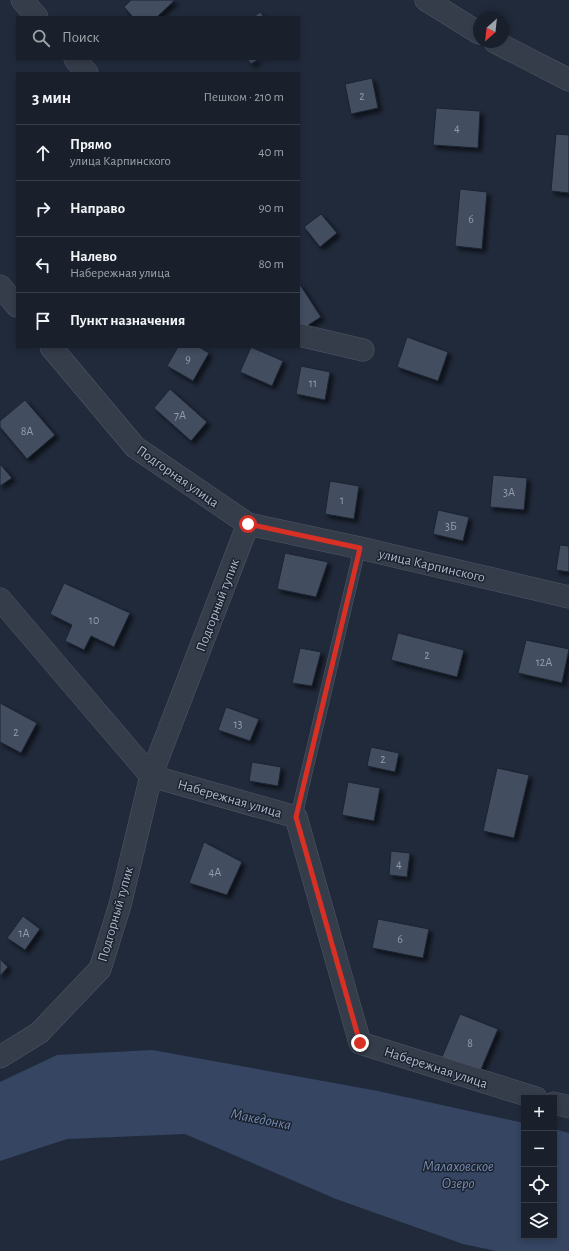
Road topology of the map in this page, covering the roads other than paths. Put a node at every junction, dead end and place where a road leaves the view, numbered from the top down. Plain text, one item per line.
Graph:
1 (22, 0) edge
2 (426, 0) edge
3 (36, 16) edge
4 (473, 29) edge
5 (507, 48) edge
6 (76, 60) edge
7 (86, 72) edge
8 (569, 80) edge
9 (0, 286) edge
10 (16, 305) edge
11 (300, 335) edge
12 (52, 348) edge
13 (363, 350) dead end
14 (248, 524) junction
15 (360, 548) junction
16 (569, 597) edge
17 (0, 599) edge
18 (151, 776) junction
19 (296, 817) junction
20 (0, 1057) edge
21 (526, 1095) edge
22 (557, 1104) edge
23 (569, 1107) edge

1 - 3 street
2 - 4 street
5 - 8 street
6 - 7 street
9 - 10 street
11 - 13 street
12 - 14 street, Подгорная улица
14 - 15 street, улица Карпинского
14 - 18 street, Подгорный тупик
15 - 16 street, улица Карпинского
15 - 19 lane
17 - 18 street
18 - 19 street, Набережная улица
18 - 20 street, Подгорный тупик
19 - 21 street, Набережная улица
22 - 23 street

